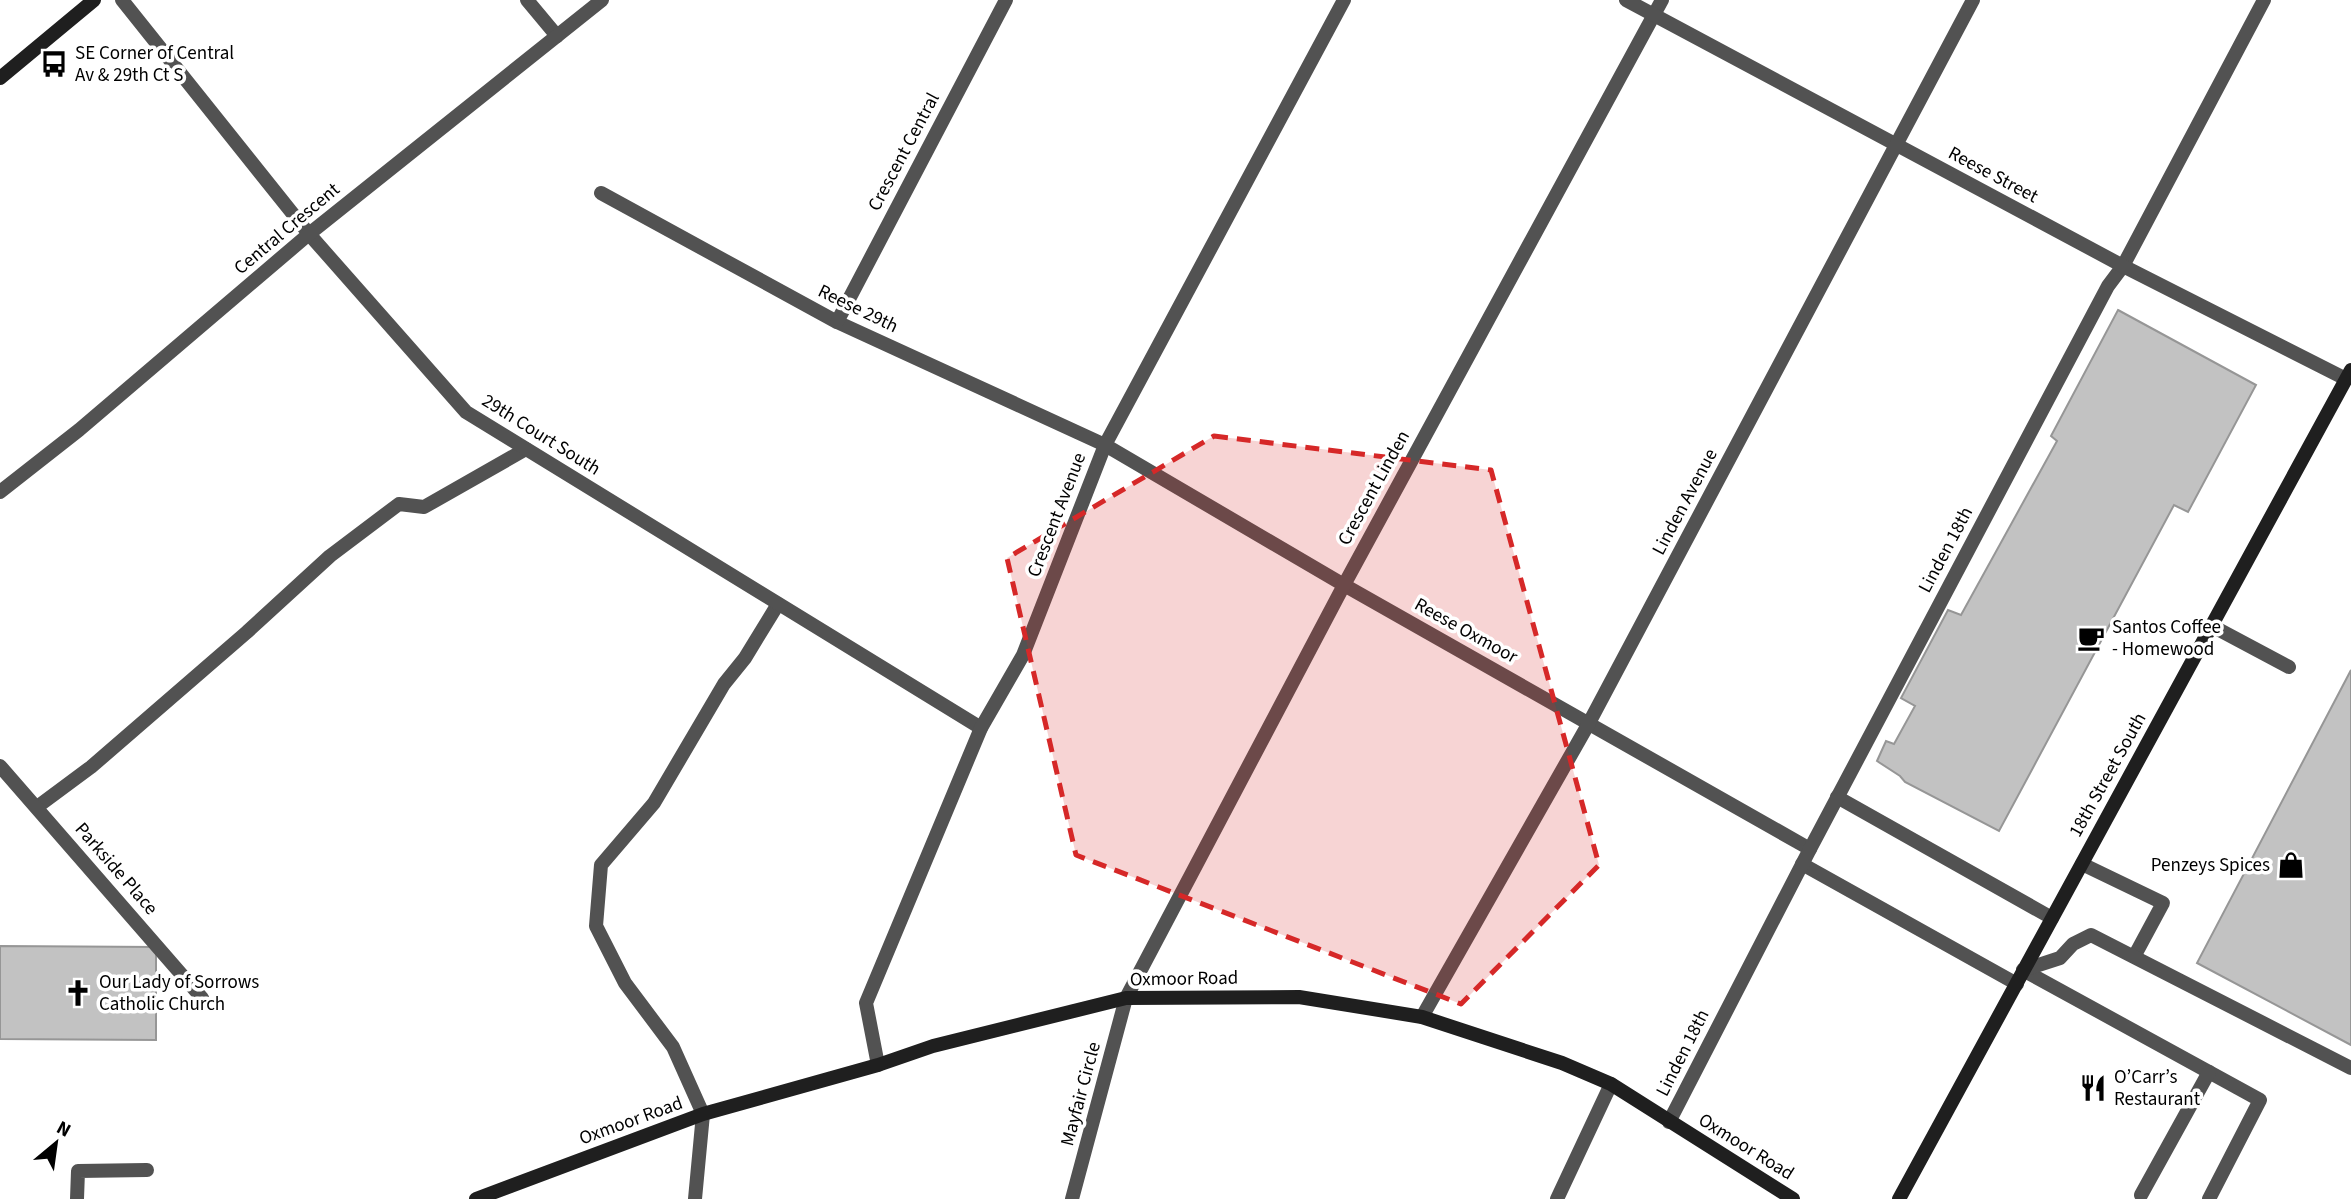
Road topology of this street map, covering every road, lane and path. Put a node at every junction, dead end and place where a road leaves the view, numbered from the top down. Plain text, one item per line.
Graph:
1 (94, 0) edge
2 (122, 0) edge
3 (527, 0) edge
4 (602, 0) edge
5 (1006, 0) edge
6 (1344, 0) edge
7 (1626, 0) edge
8 (1662, 0) edge
9 (1973, 0) edge
10 (2264, 0) edge
11 (1654, 15) junction
12 (557, 36) junction
13 (0, 78) edge
14 (1897, 145) junction
15 (601, 193) dead end
16 (309, 234) junction
17 (2123, 266) junction
18 (837, 322) junction
19 (2349, 377) edge
20 (1104, 445) junction
21 (526, 449) junction
22 (0, 492) edge
23 (1344, 585) junction
24 (778, 604) junction
25 (2211, 626) junction
26 (2289, 667) dead end
27 (1589, 723) junction
28 (981, 728) junction
29 (0, 766) edge
30 (1837, 797) junction
31 (37, 807) junction
32 (1810, 849) junction
33 (1802, 864) junction
34 (2082, 864) junction
35 (2052, 918) junction
36 (2135, 956) junction
37 (2020, 977) junction
38 (202, 998) dead end
39 (1126, 998) junction
40 (1422, 1017) junction
41 (878, 1065) junction
42 (2351, 1068) edge
43 (2209, 1072) junction
44 (1611, 1084) junction
45 (703, 1114) junction
46 (1669, 1122) junction
47 (147, 1170) dead end
48 (2141, 1195) dead end
49 (77, 1199) edge
50 (476, 1199) edge
51 (695, 1199) edge
52 (1072, 1199) edge
53 (1557, 1199) edge
54 (1793, 1199) edge
55 (1899, 1199) edge
56 (2209, 1199) edge

1 - 13 main road
2 - 16 street, 29th Court South
3 - 12 street
4 - 12 street, Central Crescent
5 - 18 street, Crescent Central
6 - 20 street, Crescent Avenue
7 - 11 street, Reese Street
8 - 11 street, Crescent Linden
9 - 14 street, Linden Avenue
10 - 17 street, Linden 18th
11 - 14 street, Reese Street
11 - 23 street, Crescent Linden
12 - 16 street, Central Crescent
14 - 17 street, Reese Street
14 - 27 street, Linden Avenue
15 - 18 street, Reese 29th
16 - 21 street, 29th Court South
16 - 22 street, Central Crescent
17 - 19 street, Reese Street
17 - 30 street, Linden 18th
18 - 20 street, Reese 29th
19 - 25 main road, 18th Street South
20 - 23 street, Reese Oxmoor
20 - 28 street, Crescent Avenue
21 - 24 street, 29th Court South
21 - 31 street
23 - 27 street, Reese Oxmoor
23 - 39 street, Crescent Linden
24 - 28 street, 29th Court South
24 - 45 street
25 - 26 street
25 - 34 main road, 18th Street South
27 - 32 street, Reese Oxmoor
27 - 40 street, Linden Avenue
28 - 41 street, Crescent Avenue
29 - 31 street, Parkside Place
30 - 32 street, Linden 18th
30 - 35 street
31 - 38 street, Parkside Place
32 - 33 street, Linden 18th
33 - 37 street
33 - 46 street, Linden 18th
34 - 35 main road, 18th Street South
34 - 36 street
35 - 37 main road, 18th Street South
36 - 37 street
36 - 42 street
37 - 43 street
37 - 55 main road, 18th Street South
39 - 40 main road, Oxmoor Road
39 - 41 main road, Oxmoor Road
39 - 52 street, Mayfair Circle
40 - 44 main road, Oxmoor Road
41 - 45 main road, Oxmoor Road
43 - 48 street
43 - 56 street
44 - 46 main road, Oxmoor Road
44 - 53 street
45 - 50 main road, Oxmoor Road
45 - 51 street
46 - 54 main road, Oxmoor Road
47 - 49 street

